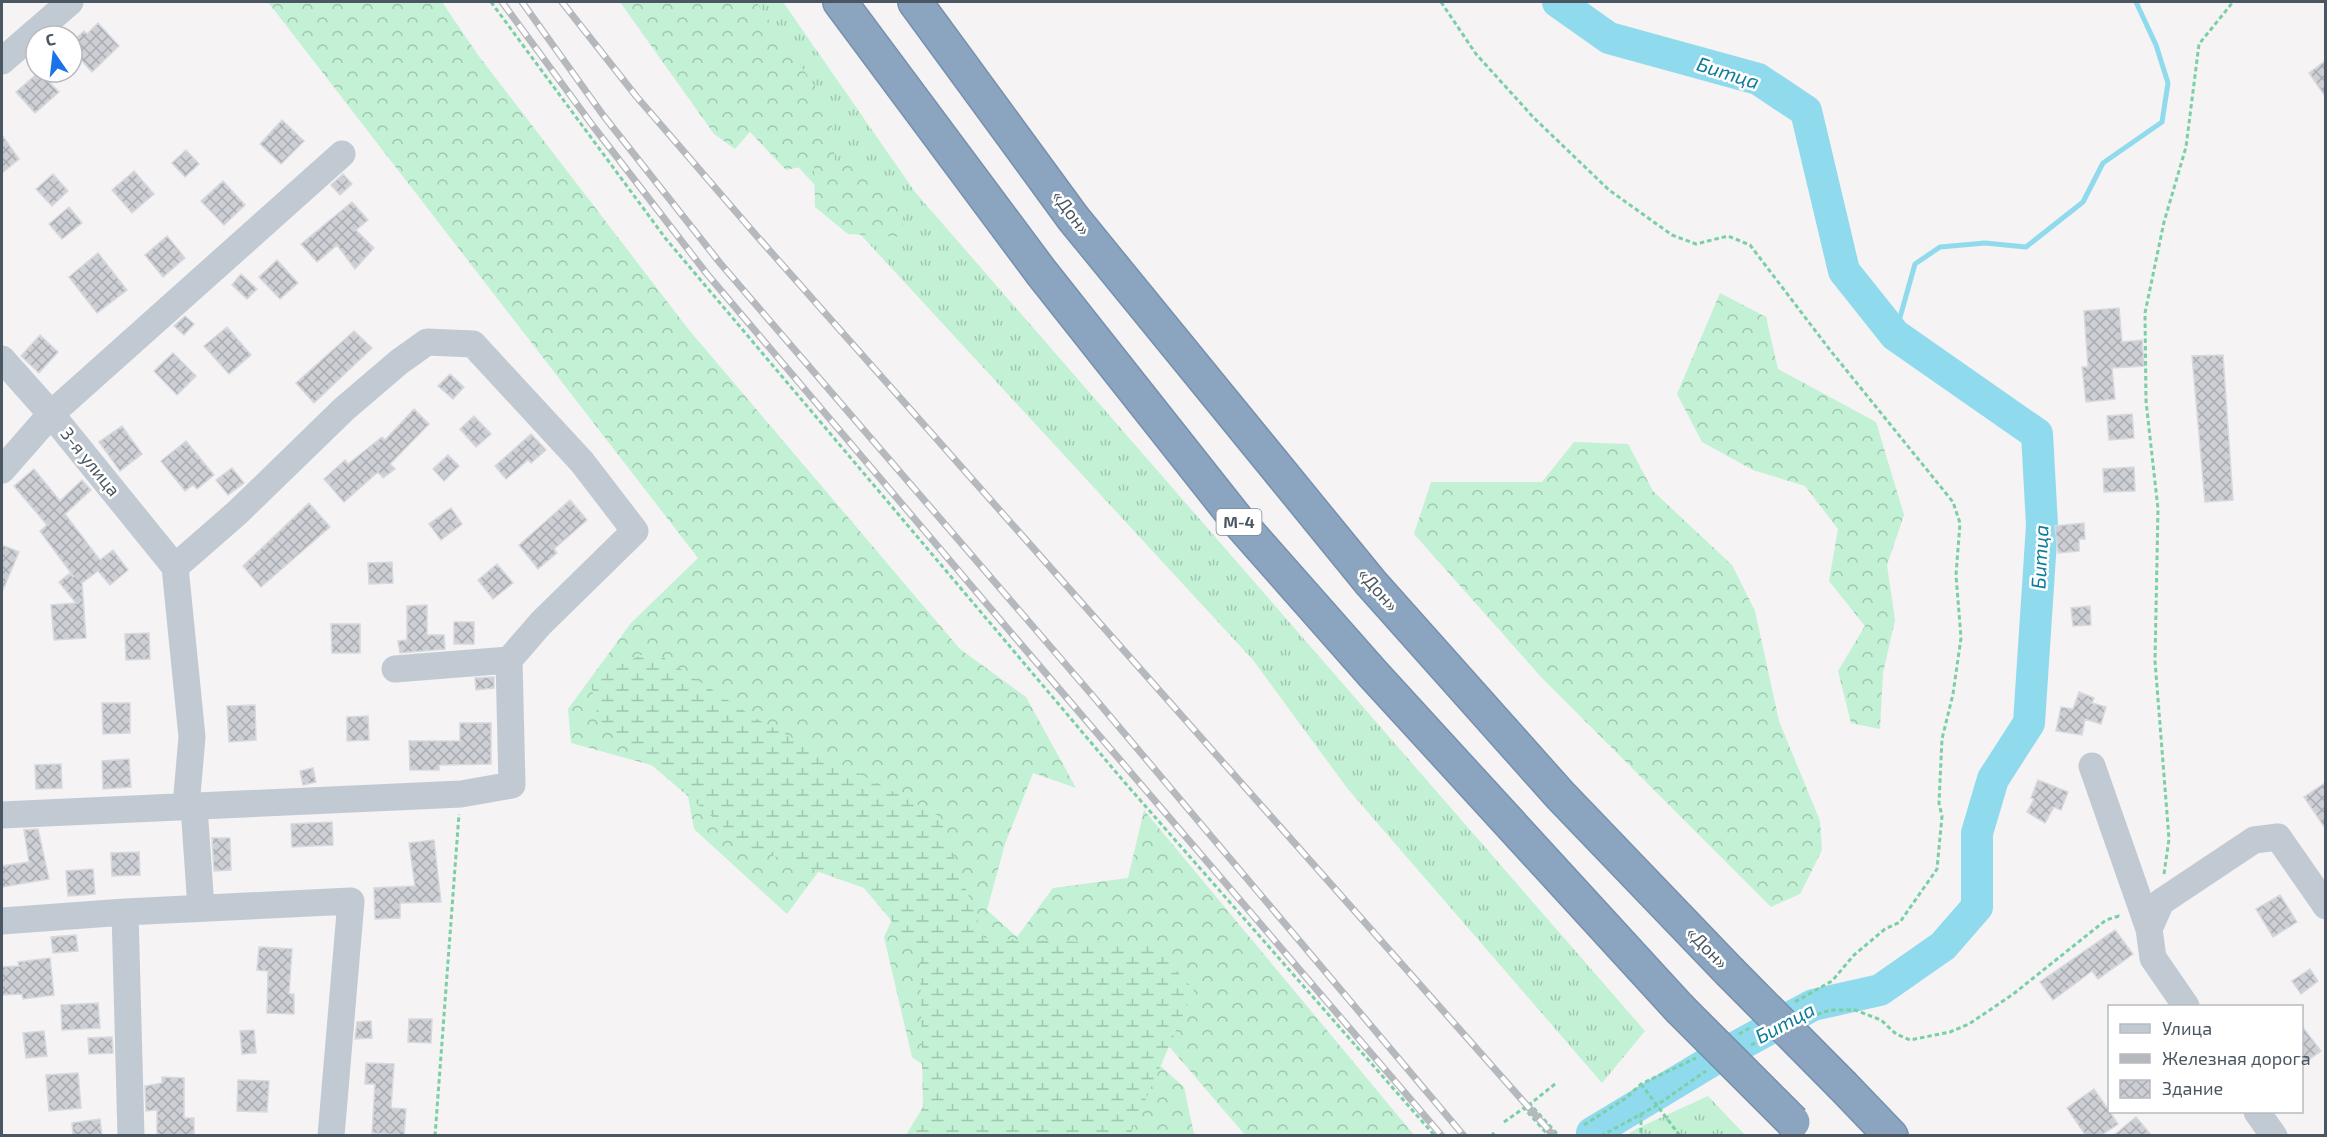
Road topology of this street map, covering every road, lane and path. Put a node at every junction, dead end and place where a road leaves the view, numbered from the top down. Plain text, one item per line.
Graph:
1 (70, 2) edge
2 (491, 2) edge
3 (840, 2) edge
4 (915, 2) edge
5 (1441, 2) edge
6 (2233, 2) edge
7 (2, 61) edge
8 (342, 154) dead end
9 (2, 359) edge
10 (51, 414) junction
11 (2, 470) edge
12 (175, 567) junction
13 (509, 660) junction
14 (395, 669) dead end
15 (2092, 766) dead end
16 (460, 794) junction
17 (190, 814) junction
18 (2, 816) edge
19 (2160, 903) junction
20 (2325, 906) edge
21 (201, 908) junction
22 (125, 912) junction
23 (2, 921) edge
24 (2149, 929) junction
25 (1832, 981) dead end
26 (2185, 1005) edge
27 (1800, 1022) dead end
28 (1770, 1036) dead end
29 (1742, 1049) dead end
30 (1713, 1067) dead end
31 (1555, 1084) dead end
32 (1641, 1084) dead end
33 (1658, 1104) junction
34 (1641, 1113) junction
35 (2259, 1113) edge
36 (1504, 1122) dead end
37 (1799, 1129) edge
38 (1495, 1132) dead end
39 (131, 1136) edge
40 (331, 1136) edge
41 (435, 1136) edge
42 (1436, 1136) edge
43 (1491, 1136) edge
44 (1549, 1136) edge
45 (1559, 1136) edge
46 (1601, 1136) edge
47 (1641, 1136) edge
48 (1680, 1136) edge
49 (1891, 1136) edge
50 (2274, 1136) edge

1 - 7 street
2 - 42 path
3 - 37 highway, М-4, bridge
4 - 49 highway, «Дон», bridge
5 - 25 path
6 - 19 path
8 - 10 street
9 - 10 street, 3-я улица
10 - 11 street
10 - 12 street, 3-я улица
12 - 13 street
12 - 17 street
13 - 14 street
13 - 16 street
15 - 24 street
16 - 17 street
16 - 41 path
17 - 18 street
17 - 21 street
19 - 20 street
19 - 24 street
21 - 22 street
21 - 40 street
22 - 23 street
22 - 39 street
24 - 26 street
24 - 27 path
28 - 29 path
30 - 33 path
31 - 45 path
32 - 33 path
33 - 34 path
33 - 48 path
34 - 46 path
34 - 47 path
35 - 50 street
36 - 44 path
38 - 43 path

